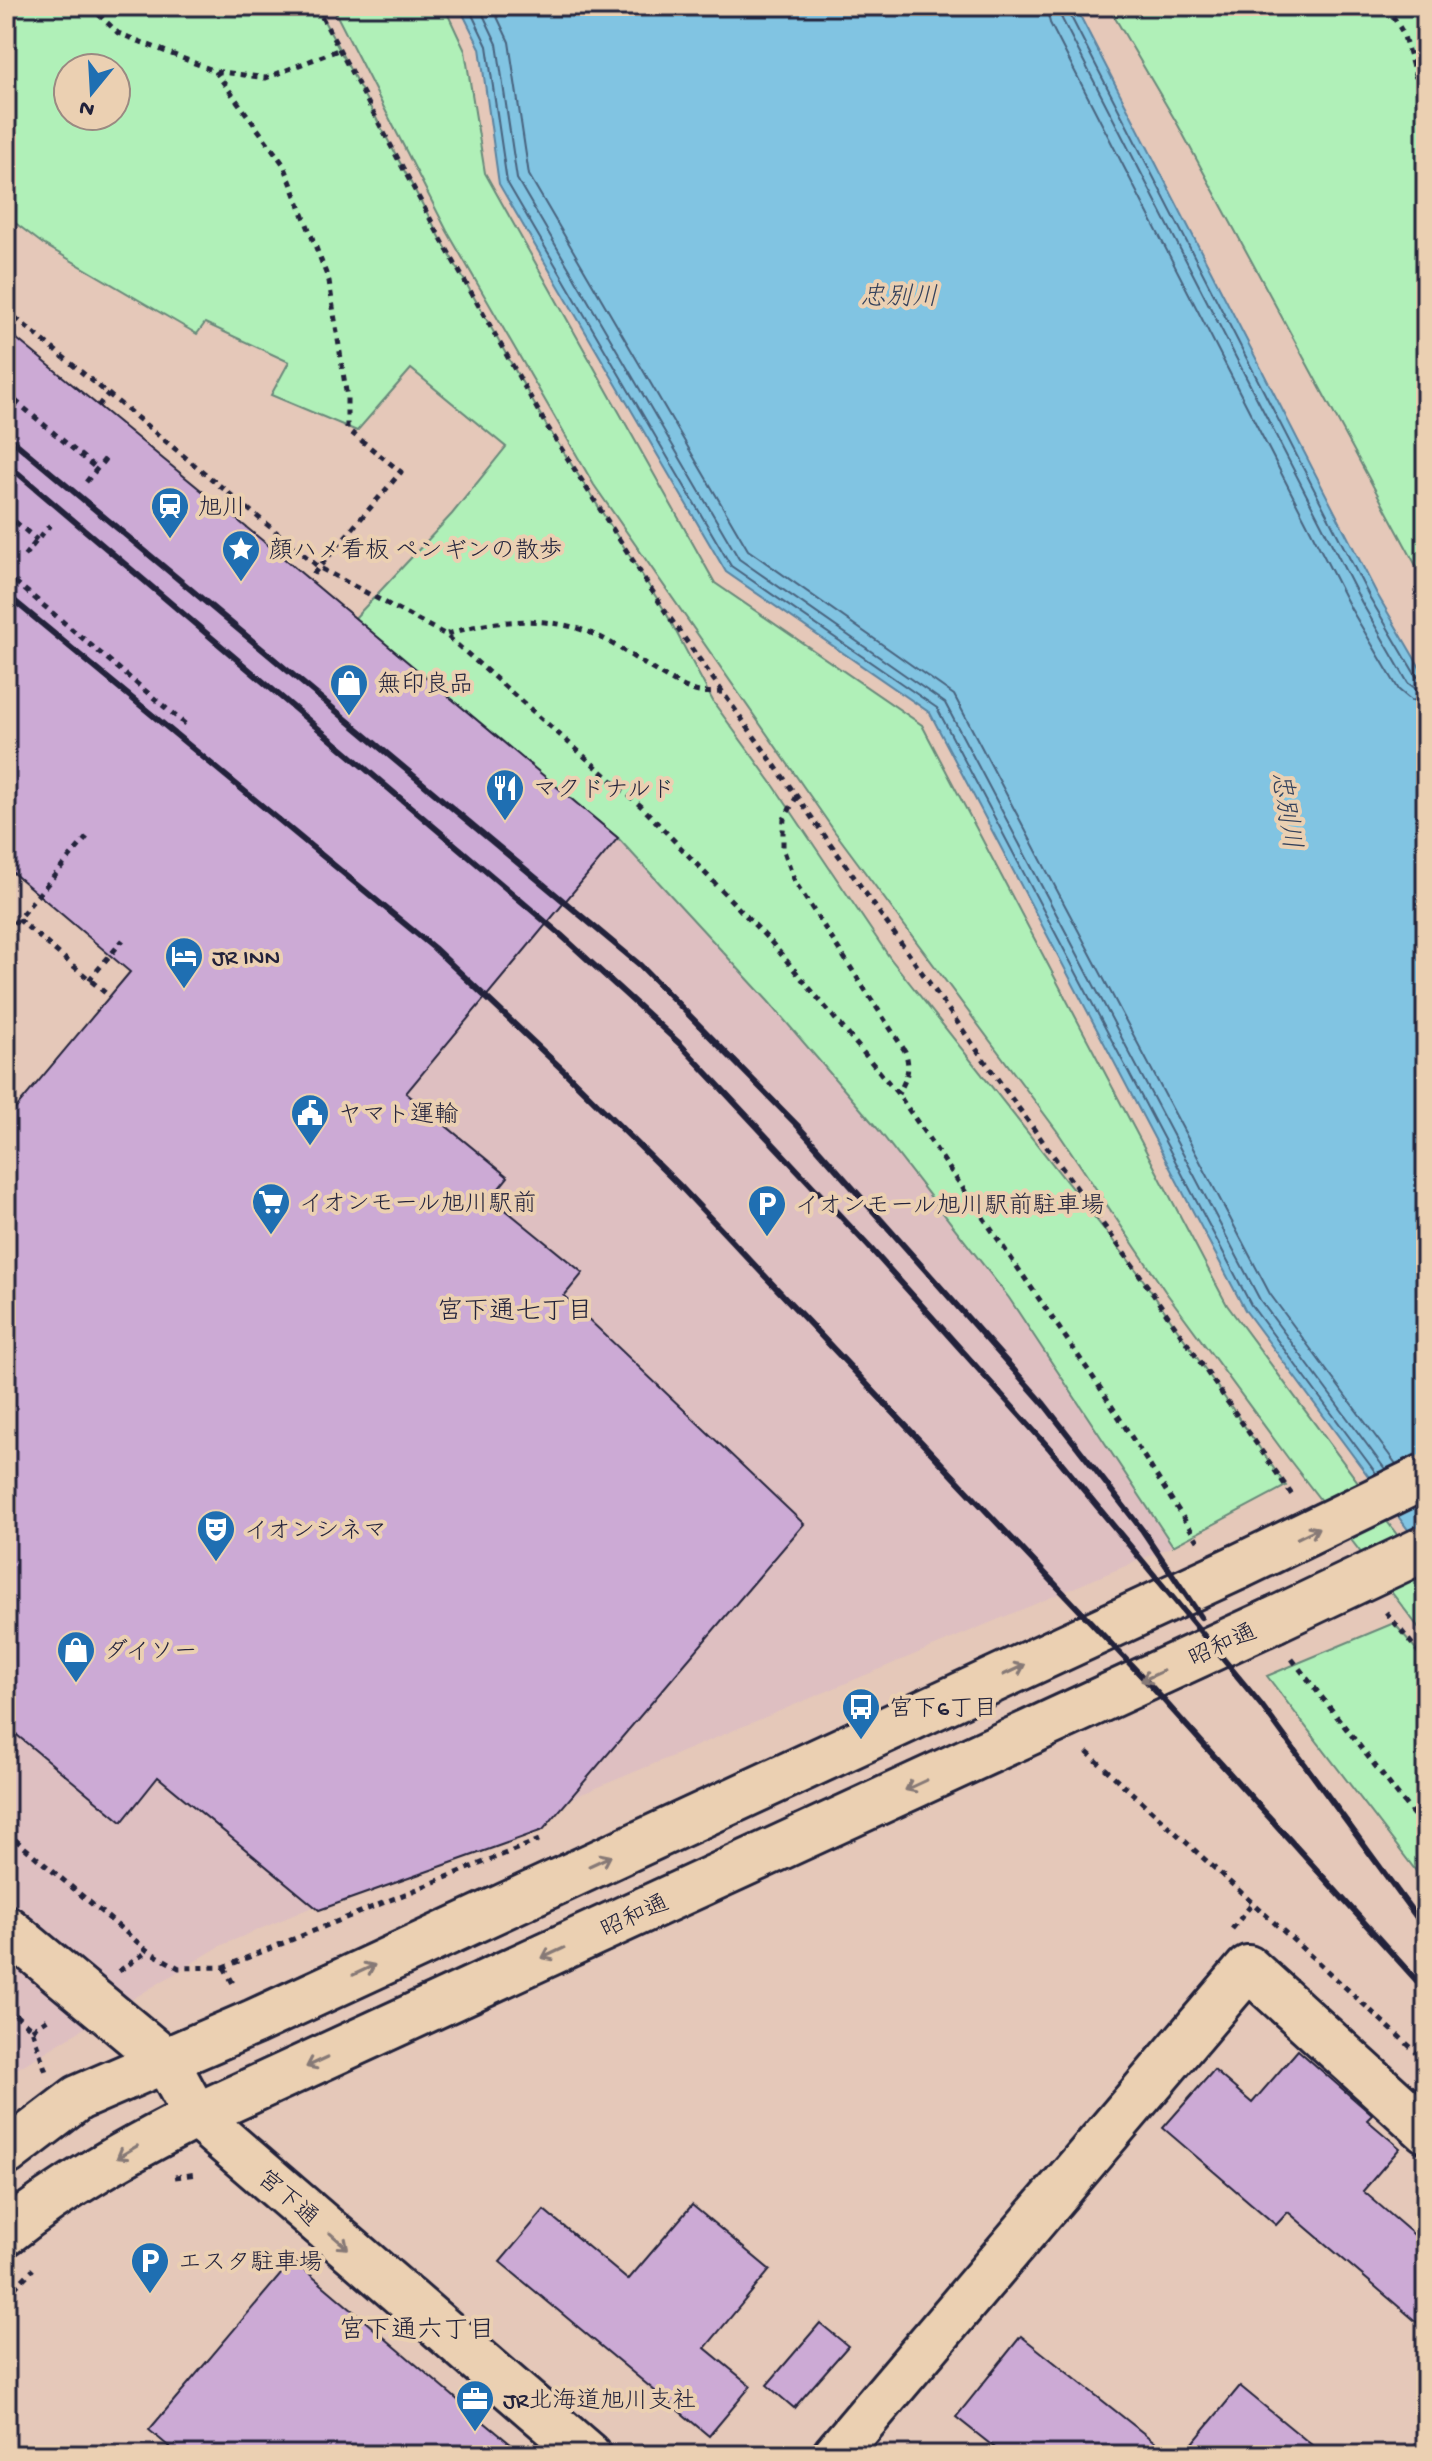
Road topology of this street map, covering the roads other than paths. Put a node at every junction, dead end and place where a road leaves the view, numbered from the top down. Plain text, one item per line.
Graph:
1 (1426, 1476) edge
2 (1426, 1548) edge
3 (6, 1928) edge
4 (166, 2061) junction
5 (196, 2116) junction
6 (1426, 2130) edge
7 (6, 2153) edge
8 (6, 2233) edge
9 (588, 2455) edge
10 (835, 2455) edge

4 -> 1 street, bridge
2 -> 5 street, 昭和通, bridge
3 - 4 street, 宮下通
4 - 5 street, 宮下通
4 - 7 street
5 -> 8 street, 昭和通
5 -> 9 street, 宮下通
6 - 10 street

